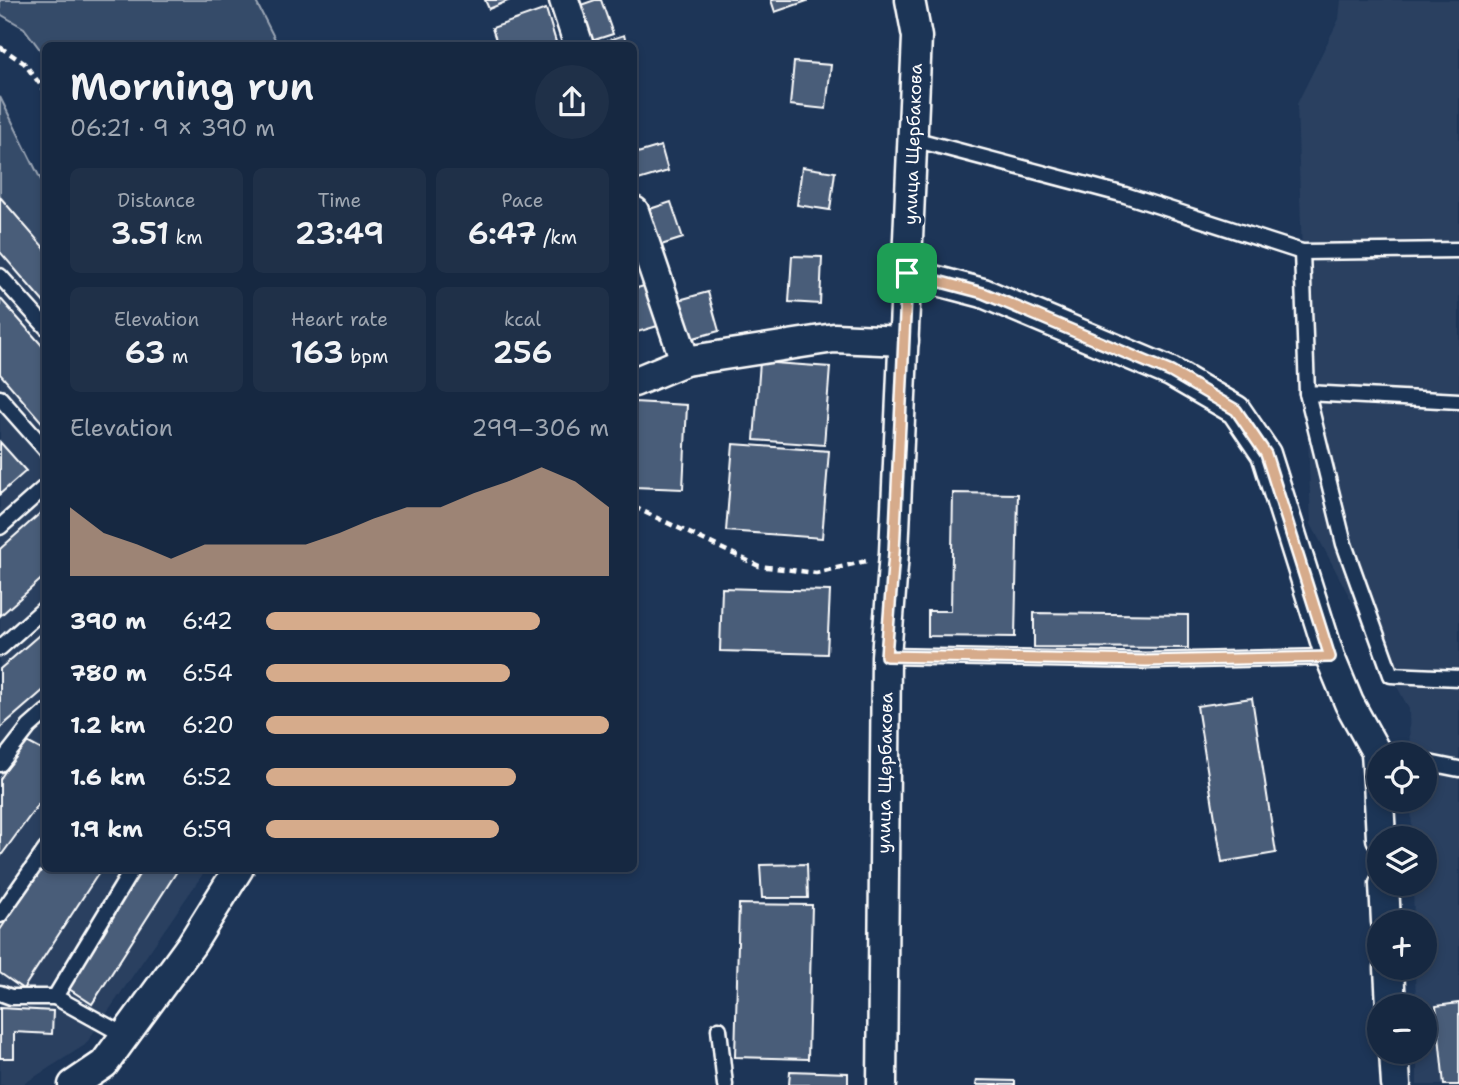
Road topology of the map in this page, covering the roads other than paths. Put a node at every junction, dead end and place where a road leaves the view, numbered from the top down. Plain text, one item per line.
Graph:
1 (564, 0) edge
2 (910, 0) edge
3 (578, 42) edge
4 (913, 139) junction
5 (637, 220) edge
6 (1459, 250) edge
7 (1302, 252) junction
8 (907, 273) junction
9 (0, 276) edge
10 (42, 323) edge
11 (904, 341) junction
12 (685, 361) junction
13 (637, 381) edge
14 (1307, 393) junction
15 (1459, 401) edge
16 (2, 403) edge
17 (42, 446) edge
18 (42, 490) edge
19 (0, 527) edge
20 (42, 611) edge
21 (0, 648) edge
22 (886, 656) junction
23 (1330, 657) junction
24 (1459, 678) edge
25 (42, 716) edge
26 (1374, 742) edge
27 (0, 764) edge
28 (1437, 765) edge
29 (1459, 769) edge
30 (42, 855) edge
31 (131, 872) edge
32 (237, 872) edge
33 (0, 915) edge
34 (0, 993) edge
35 (55, 997) junction
36 (719, 1029) dead end
37 (124, 1035) junction
38 (1394, 1064) edge
39 (73, 1085) edge
40 (725, 1085) edge
41 (881, 1085) edge
42 (1395, 1085) edge

1 - 3 street
2 - 4 street, улица Щербакова
4 - 7 lane
4 - 8 street, улица Щербакова
5 - 12 street
6 - 7 lane
7 - 14 lane
8 - 11 street, улица Щербакова
8 - 23 street
9 - 10 lane
11 - 12 street
11 - 22 street, улица Щербакова
12 - 13 street
14 - 15 lane
14 - 24 lane
16 - 17 lane
18 - 19 lane
20 - 21 lane
22 - 23 lane
22 - 41 street, улица Щербакова
23 - 26 street
25 - 27 lane
28 - 29 lane
30 - 33 lane
31 - 35 lane
32 - 37 street
34 - 35 lane
35 - 37 lane
36 - 40 lane
37 - 39 street
38 - 42 street

